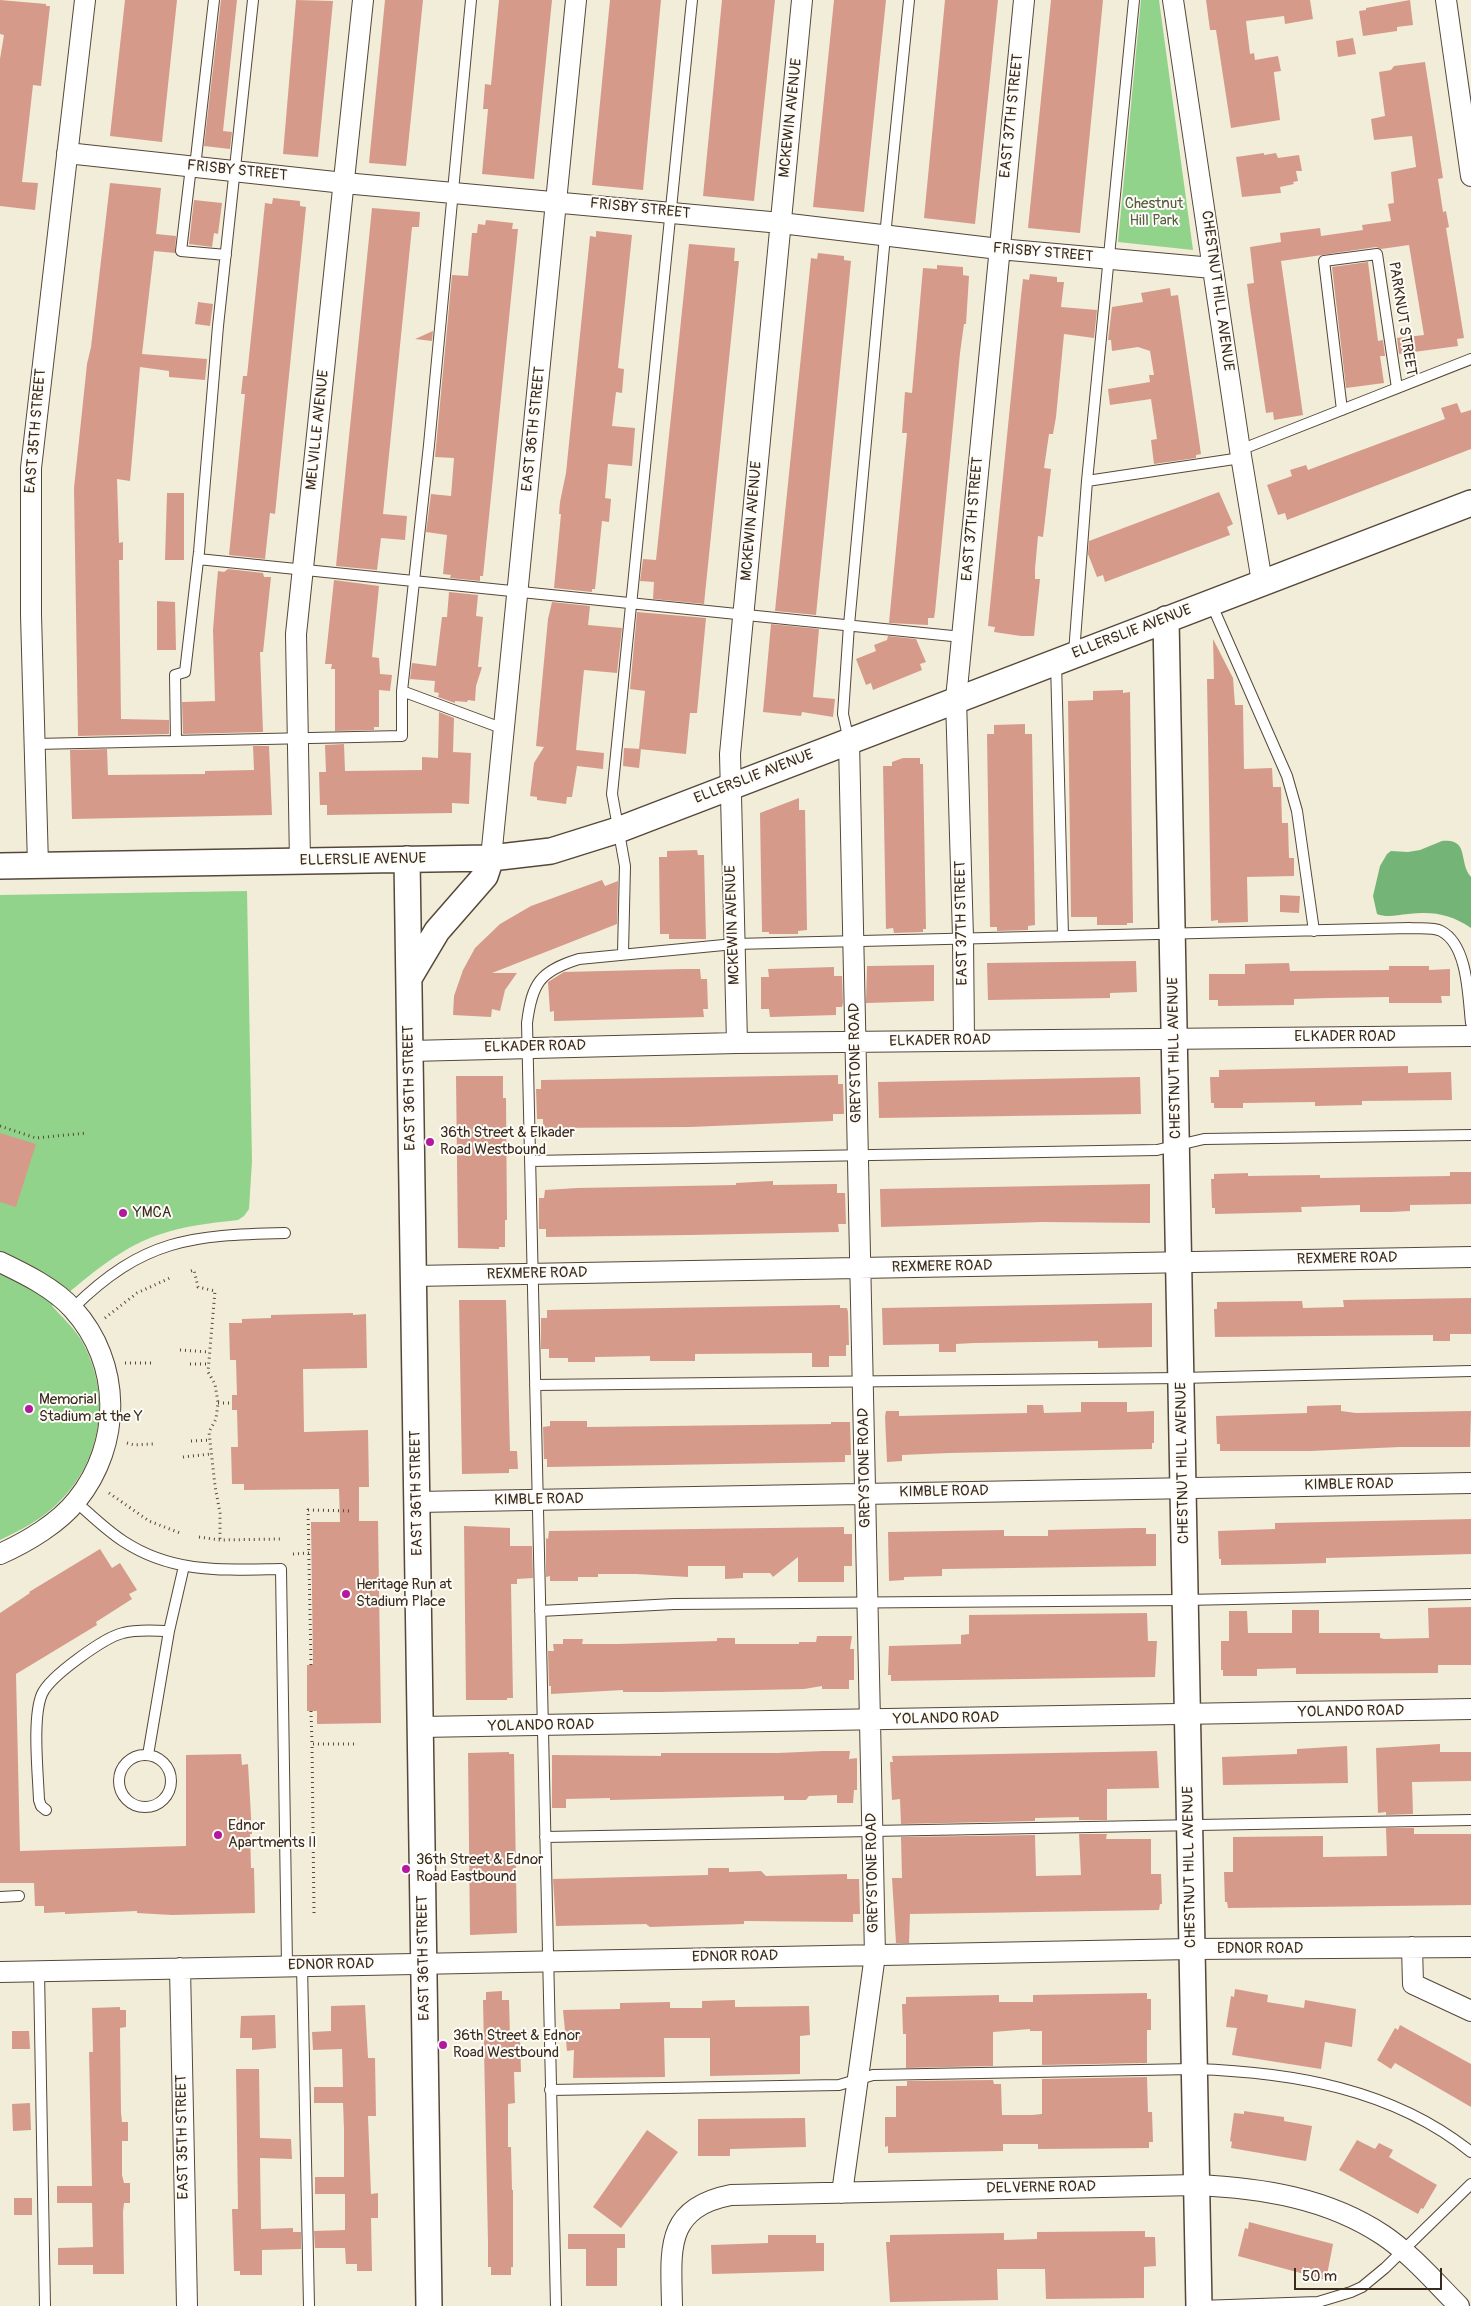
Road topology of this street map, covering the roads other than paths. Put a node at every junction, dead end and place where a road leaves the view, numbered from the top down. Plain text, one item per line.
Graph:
1 (85, 0) edge
2 (214, 0) edge
3 (253, 0) edge
4 (363, 0) edge
5 (470, 0) edge
6 (576, 0) edge
7 (692, 0) edge
8 (802, 0) edge
9 (910, 0) edge
10 (1024, 0) edge
11 (1134, 0) edge
12 (1173, 0) edge
13 (1446, 0) edge
14 (67, 153) junction
15 (195, 167) junction
16 (235, 171) junction
17 (1471, 176) edge
18 (344, 183) junction
19 (453, 192) junction
20 (556, 201) junction
21 (672, 213) junction
22 (780, 223) junction
23 (885, 236) junction
24 (999, 249) junction
25 (226, 256) junction
26 (1109, 259) junction
27 (1213, 268) junction
28 (1471, 359) edge
29 (1397, 388) junction
30 (1342, 410) junction
31 (1240, 454) junction
32 (1087, 481) junction
33 (1471, 503) edge
34 (198, 559) junction
35 (304, 568) junction
36 (415, 580) junction
37 (1262, 582) junction
38 (517, 590) junction
39 (631, 602) junction
40 (1210, 602) junction
41 (743, 614) junction
42 (1166, 619) junction
43 (849, 624) junction
44 (962, 637) junction
45 (1065, 658) junction
46 (402, 691) junction
47 (956, 699) junction
48 (504, 729) junction
49 (298, 739) junction
50 (176, 741) junction
51 (849, 741) junction
52 (35, 744) junction
53 (730, 787) junction
54 (618, 830) junction
55 (491, 858) junction
56 (407, 859) junction
57 (300, 861) junction
58 (38, 865) junction
59 (0, 866) edge
60 (1314, 930) junction
61 (1172, 935) junction
62 (1063, 936) junction
63 (963, 937) junction
64 (854, 940) junction
65 (734, 944) junction
66 (623, 953) junction
67 (409, 978) junction
68 (1471, 1023) edge
69 (1471, 1036) edge
70 (1174, 1038) junction
71 (964, 1040) junction
72 (856, 1042) junction
73 (737, 1043) junction
74 (527, 1047) junction
75 (410, 1051) junction
76 (1471, 1135) edge
77 (1176, 1145) junction
78 (858, 1154) junction
79 (530, 1161) junction
80 (285, 1233) dead end
81 (1471, 1256) edge
82 (0, 1262) edge
83 (1179, 1263) junction
84 (860, 1268) junction
85 (532, 1274) junction
86 (413, 1276) junction
87 (73, 1308) junction
88 (1471, 1371) edge
89 (1181, 1378) junction
90 (863, 1381) junction
91 (535, 1385) junction
92 (1471, 1483) edge
93 (1183, 1488) junction
94 (865, 1493) junction
95 (538, 1500) junction
96 (76, 1502) junction
97 (417, 1502) junction
98 (0, 1554) edge
99 (184, 1566) junction
100 (1471, 1594) edge
101 (1185, 1600) junction
102 (867, 1603) junction
103 (540, 1611) junction
104 (169, 1631) junction
105 (1471, 1709) edge
106 (1187, 1715) junction
107 (870, 1720) junction
108 (542, 1726) junction
109 (420, 1727) junction
110 (148, 1756) junction
111 (46, 1810) dead end
112 (1471, 1820) edge
113 (1190, 1825) junction
114 (872, 1831) junction
115 (545, 1837) junction
116 (19, 1896) dead end
117 (0, 1897) edge
118 (1471, 1946) edge
119 (1412, 1947) junction
120 (1192, 1949) junction
121 (875, 1955) junction
122 (548, 1961) junction
123 (424, 1963) junction
124 (294, 1966) junction
125 (180, 1968) junction
126 (39, 1971) junction
127 (0, 1972) edge
128 (1471, 2010) edge
129 (1194, 2069) junction
130 (857, 2080) junction
131 (550, 2090) junction
132 (1471, 2152) edge
133 (1471, 2184) edge
134 (1196, 2185) junction
135 (842, 2193) junction
136 (1402, 2251) junction
137 (46, 2306) edge
138 (186, 2306) edge
139 (308, 2306) edge
140 (429, 2306) edge
141 (556, 2306) edge
142 (672, 2306) edge
143 (1199, 2306) edge
144 (1459, 2306) edge

1 - 14 street, EAST 35TH STREET
2 - 15 lane
3 - 16 lane
4 - 18 street, MELVILLE AVENUE
5 - 19 lane
6 - 20 street, EAST 36TH STREET
7 - 21 lane
8 - 22 street, MCKEWIN AVENUE
9 - 23 lane
10 - 24 street, EAST 37TH STREET
11 - 26 lane
12 - 27 street, CHESTNUT HILL AVENUE
13 - 17 street
14 - 15 street, FRISBY STREET
14 - 52 street, EAST 35TH STREET
15 - 16 street, FRISBY STREET
15 - 25 lane
16 - 18 street, FRISBY STREET
16 - 25 lane
18 - 19 street, FRISBY STREET
18 - 35 street, MELVILLE AVENUE
19 - 20 street, FRISBY STREET
19 - 36 lane
20 - 21 street, FRISBY STREET
20 - 38 street, EAST 36TH STREET
21 - 22 street, FRISBY STREET
21 - 39 lane
22 - 23 street, FRISBY STREET
22 - 41 street, MCKEWIN AVENUE
23 - 24 street, FRISBY STREET
23 - 43 lane
24 - 26 street, FRISBY STREET
24 - 44 street, EAST 37TH STREET
25 - 34 lane
26 - 27 street, FRISBY STREET
26 - 32 lane
27 - 31 street, CHESTNUT HILL AVENUE
28 - 29 lane
29 - 30 lane
29 - 30 lane, PARKNUT STREET
30 - 31 lane
31 - 32 lane
31 - 37 street, CHESTNUT HILL AVENUE
32 - 45 lane
33 - 37 street, ELLERSLIE AVENUE
34 - 35 lane
34 - 50 lane
35 - 36 lane
35 - 49 street, MELVILLE AVENUE
36 - 38 lane
36 - 46 lane
37 - 40 street, ELLERSLIE AVENUE
38 - 39 lane
38 - 48 street, EAST 36TH STREET
39 - 41 lane
39 - 54 lane
40 - 42 street, ELLERSLIE AVENUE
40 - 60 lane
41 - 43 lane
41 - 53 street, MCKEWIN AVENUE
42 - 45 street, ELLERSLIE AVENUE
42 - 61 street, CHESTNUT HILL AVENUE
43 - 44 lane
43 - 51 lane
44 - 47 street, EAST 37TH STREET
45 - 47 street, ELLERSLIE AVENUE
45 - 62 lane
46 - 48 lane
46 - 49 lane
47 - 51 street, ELLERSLIE AVENUE
47 - 63 street, EAST 37TH STREET
48 - 55 street, EAST 36TH STREET
49 - 50 lane
49 - 57 street, MELVILLE AVENUE
50 - 52 lane
51 - 53 street, ELLERSLIE AVENUE
51 - 64 street, GREYSTONE ROAD
52 - 58 street, EAST 35TH STREET
53 - 54 street, ELLERSLIE AVENUE
53 - 65 street, MCKEWIN AVENUE
54 - 55 street, ELLERSLIE AVENUE
54 - 66 lane
55 - 56 street, ELLERSLIE AVENUE
55 - 67 street
56 - 57 street, ELLERSLIE AVENUE
56 - 67 street, EAST 36TH STREET
57 - 58 street, ELLERSLIE AVENUE
58 - 59 street, ELLERSLIE AVENUE
60 - 61 lane
60 - 68 lane
61 - 62 lane
61 - 70 street, CHESTNUT HILL AVENUE
62 - 63 lane
63 - 64 lane
63 - 71 street, EAST 37TH STREET
64 - 65 lane
64 - 72 street, GREYSTONE ROAD
65 - 66 lane
65 - 73 street, MCKEWIN AVENUE
66 - 74 lane
67 - 75 street, EAST 36TH STREET
69 - 70 street, ELKADER ROAD
70 - 71 street, ELKADER ROAD
70 - 77 street, CHESTNUT HILL AVENUE
71 - 72 street, ELKADER ROAD
72 - 73 street, ELKADER ROAD
72 - 78 street, GREYSTONE ROAD
73 - 74 street, ELKADER ROAD
74 - 75 street, ELKADER ROAD
74 - 79 lane
75 - 86 street, EAST 36TH STREET
76 - 77 lane
77 - 78 lane
77 - 83 street, CHESTNUT HILL AVENUE
78 - 79 lane
78 - 84 street, GREYSTONE ROAD
79 - 85 lane
80 - 87 lane
81 - 83 street, REXMERE ROAD
82 - 87 street
83 - 84 street, REXMERE ROAD
83 - 89 street, CHESTNUT HILL AVENUE
84 - 85 street, REXMERE ROAD
84 - 90 street, GREYSTONE ROAD
85 - 86 street, REXMERE ROAD
85 - 91 lane
86 - 97 street, EAST 36TH STREET
87 - 96 street
88 - 89 lane
89 - 90 lane
89 - 93 street, CHESTNUT HILL AVENUE
90 - 91 lane
90 - 94 street, GREYSTONE ROAD
91 - 95 lane
92 - 93 street, KIMBLE ROAD
93 - 94 street, KIMBLE ROAD
93 - 101 street, CHESTNUT HILL AVENUE
94 - 95 street, KIMBLE ROAD
94 - 102 street, GREYSTONE ROAD
95 - 97 street, KIMBLE ROAD
95 - 103 lane
96 - 98 street
96 - 99 lane
97 - 109 street, EAST 36TH STREET
99 - 104 lane
99 - 124 lane
100 - 101 lane
101 - 102 lane
101 - 106 street, CHESTNUT HILL AVENUE
102 - 103 lane
102 - 107 street, GREYSTONE ROAD
103 - 108 lane
104 - 110 lane
104 - 111 lane
105 - 106 street, YOLANDO ROAD
106 - 107 street, YOLANDO ROAD
106 - 113 street, CHESTNUT HILL AVENUE
107 - 108 street, YOLANDO ROAD
107 - 114 street, GREYSTONE ROAD
108 - 109 street, YOLANDO ROAD
108 - 115 lane
109 - 123 street, EAST 36TH STREET
110 - 110 lane
112 - 113 lane
113 - 114 lane
113 - 120 street, CHESTNUT HILL AVENUE
114 - 115 lane
114 - 121 street, GREYSTONE ROAD
115 - 122 lane
116 - 117 lane
118 - 119 street, EDNOR ROAD
119 - 120 street, EDNOR ROAD
119 - 128 street
120 - 121 street, EDNOR ROAD
120 - 129 street, CHESTNUT HILL AVENUE
121 - 122 street, EDNOR ROAD
121 - 130 street, GREYSTONE ROAD
122 - 123 street, EDNOR ROAD
122 - 131 lane
123 - 124 street, EDNOR ROAD
123 - 140 street, EAST 36TH STREET
124 - 125 street, EDNOR ROAD
124 - 139 lane
125 - 126 street, EDNOR ROAD
125 - 138 street, EAST 35TH STREET
126 - 127 street, EDNOR ROAD
126 - 137 lane
129 - 130 lane
129 - 132 lane
129 - 134 street, CHESTNUT HILL AVENUE
130 - 131 lane
130 - 135 street, GREYSTONE ROAD
131 - 141 lane
133 - 136 lane
134 - 135 street, DELVERNE ROAD
134 - 136 street, DELVERNE ROAD
134 - 143 street, CHESTNUT HILL AVENUE
135 - 142 street, DELVERNE ROAD
136 - 143 lane
136 - 144 street, DELVERNE ROAD

